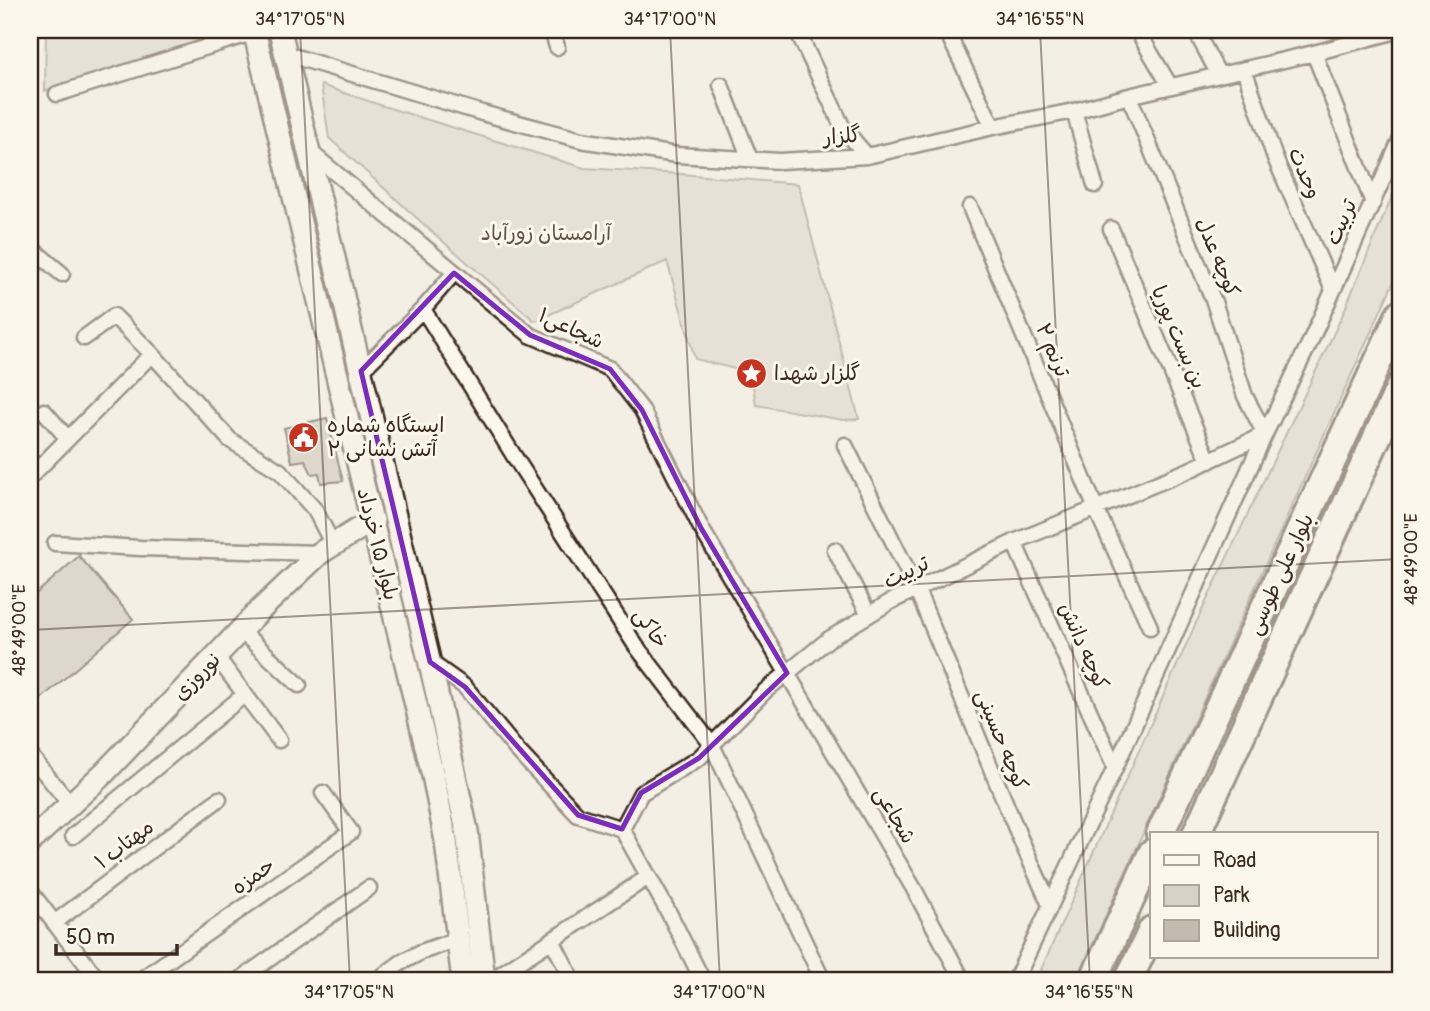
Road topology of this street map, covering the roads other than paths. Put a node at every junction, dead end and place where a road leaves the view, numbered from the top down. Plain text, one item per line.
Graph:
1 (552, 30) edge
2 (797, 30) edge
3 (946, 30) edge
4 (1138, 30) edge
5 (1195, 30) edge
6 (1400, 30) edge
7 (255, 31) edge
8 (1365, 34) edge
9 (286, 37) edge
10 (557, 47) dead end
11 (1314, 53) junction
12 (1244, 69) junction
13 (1219, 75) junction
14 (721, 85) dead end
15 (1170, 86) junction
16 (58, 94) dead end
17 (1129, 96) junction
18 (1074, 111) junction
19 (993, 127) junction
20 (1400, 141) edge
21 (309, 151) junction
22 (867, 156) junction
23 (750, 159) junction
24 (1095, 185) dead end
25 (1373, 203) junction
26 (971, 207) dead end
27 (1111, 229) dead end
28 (30, 247) edge
29 (454, 273) junction
30 (62, 274) dead end
31 (1333, 290) junction
32 (423, 309) junction
33 (1400, 314) edge
34 (84, 338) dead end
35 (152, 354) junction
36 (361, 371) junction
37 (1400, 387) edge
38 (44, 411) dead end
39 (373, 424) junction
40 (351, 430) junction
41 (1265, 434) junction
42 (68, 439) junction
43 (845, 445) dead end
44 (1209, 461) junction
45 (30, 477) edge
46 (1096, 509) junction
47 (373, 520) junction
48 (1014, 542) junction
49 (55, 543) dead end
50 (326, 549) junction
51 (835, 550) dead end
52 (917, 590) junction
53 (869, 615) junction
54 (1150, 627) dead end
55 (240, 630) junction
56 (216, 656) junction
57 (429, 662) junction
58 (788, 673) junction
59 (299, 685) dead end
60 (244, 695) junction
61 (279, 740) dead end
62 (712, 744) junction
63 (30, 755) edge
64 (1115, 768) junction
65 (323, 793) dead end
66 (219, 799) dead end
67 (71, 804) junction
68 (622, 829) junction
69 (1161, 832) edge
70 (1197, 832) edge
71 (73, 835) dead end
72 (30, 842) edge
73 (1150, 857) edge
74 (649, 877) junction
75 (369, 888) dead end
76 (30, 891) edge
77 (1051, 905) junction
78 (54, 923) junction
79 (1150, 934) edge
80 (458, 939) junction
81 (552, 940) junction
82 (99, 981) edge
83 (139, 981) edge
84 (238, 981) edge
85 (376, 981) edge
86 (463, 981) edge
87 (484, 981) edge
88 (490, 981) edge
89 (573, 981) edge
90 (702, 981) edge
91 (823, 981) edge
92 (963, 981) edge
93 (1015, 981) edge
94 (1093, 981) edge
95 (1128, 981) edge

1 - 10 street
2 - 22 street
3 - 19 street
4 - 15 street
5 - 13 street
6 - 8 street, گلزار
7 - 16 street
7 - 40 main road, بلوار ۱۵ خرداد
8 - 11 street, گلزار
9 - 21 main road, بلوار ۱۵ خرداد
9 - 23 street, گلزار
11 - 12 street, گلزار
11 - 25 street
12 - 13 street, گلزار
12 - 31 street, وحدت
13 - 15 street, گلزار
14 - 23 street
15 - 17 street, گلزار
17 - 18 street, گلزار
17 - 41 street, کوچه عدل
18 - 19 street, گلزار
18 - 24 street
19 - 22 street, گلزار
20 - 25 street, تربیت
21 - 29 street, شجاعی۱
21 - 36 main road, بلوار ۱۵ خرداد
22 - 23 street, گلزار
25 - 31 street, تربیت
26 - 46 street, ترنم ۲
27 - 44 street, بن بست پوریا
28 - 30 street
29 - 32 street
29 - 58 street, شجاعی۱
31 - 41 street, تربیت
32 - 36 street
32 - 62 street, خاکی
33 - 69 highway, بلوار علی طوسی
34 - 35 street
35 - 42 street
35 - 50 street
36 - 39 main road, بلوار ۱۵ خرداد
37 - 70 highway, بلوار علی طوسی
38 - 42 street
39 - 40 main road
39 - 57 main road, بلوار ۱۵ خرداد
40 - 47 main road, بلوار ۱۵ خرداد
41 - 44 street, تربیت
41 - 64 street, تربیت
42 - 45 street
43 - 52 street, کوچه حسینی
44 - 46 street, تربیت
46 - 48 street, تربیت
46 - 54 street, ترنم ۲
47 - 50 main road, نوروزی
47 - 80 main road, بلوار ۱۵ خرداد
48 - 52 street, تربیت
48 - 64 street, کوچه دانش
49 - 50 street
50 - 55 main road, نوروزی
51 - 53 street
52 - 53 street, تربیت
52 - 77 street, کوچه حسینی
53 - 58 street, تربیت
55 - 56 main road, نوروزی
55 - 59 street
56 - 60 street
56 - 67 main road, نوروزی
57 - 68 street
57 - 87 main road, بلوار ۱۵ خرداد
58 - 62 street, تربیت
58 - 92 street, شجاعی
60 - 61 street
60 - 71 street
62 - 68 street, تربیت
62 - 91 street, خاکی
63 - 67 street
64 - 77 street, تربیت
65 - 83 street, حمزه
66 - 78 street, مهتاب ۱
67 - 72 main road, نوروزی
68 - 74 street
73 - 94 highway
74 - 81 street
74 - 90 street
75 - 84 street
76 - 78 street
77 - 93 street, تربیت
78 - 82 street
79 - 95 highway
80 - 85 street
80 - 86 main road, بلوار ۱۵ خرداد
81 - 88 street
81 - 89 street

